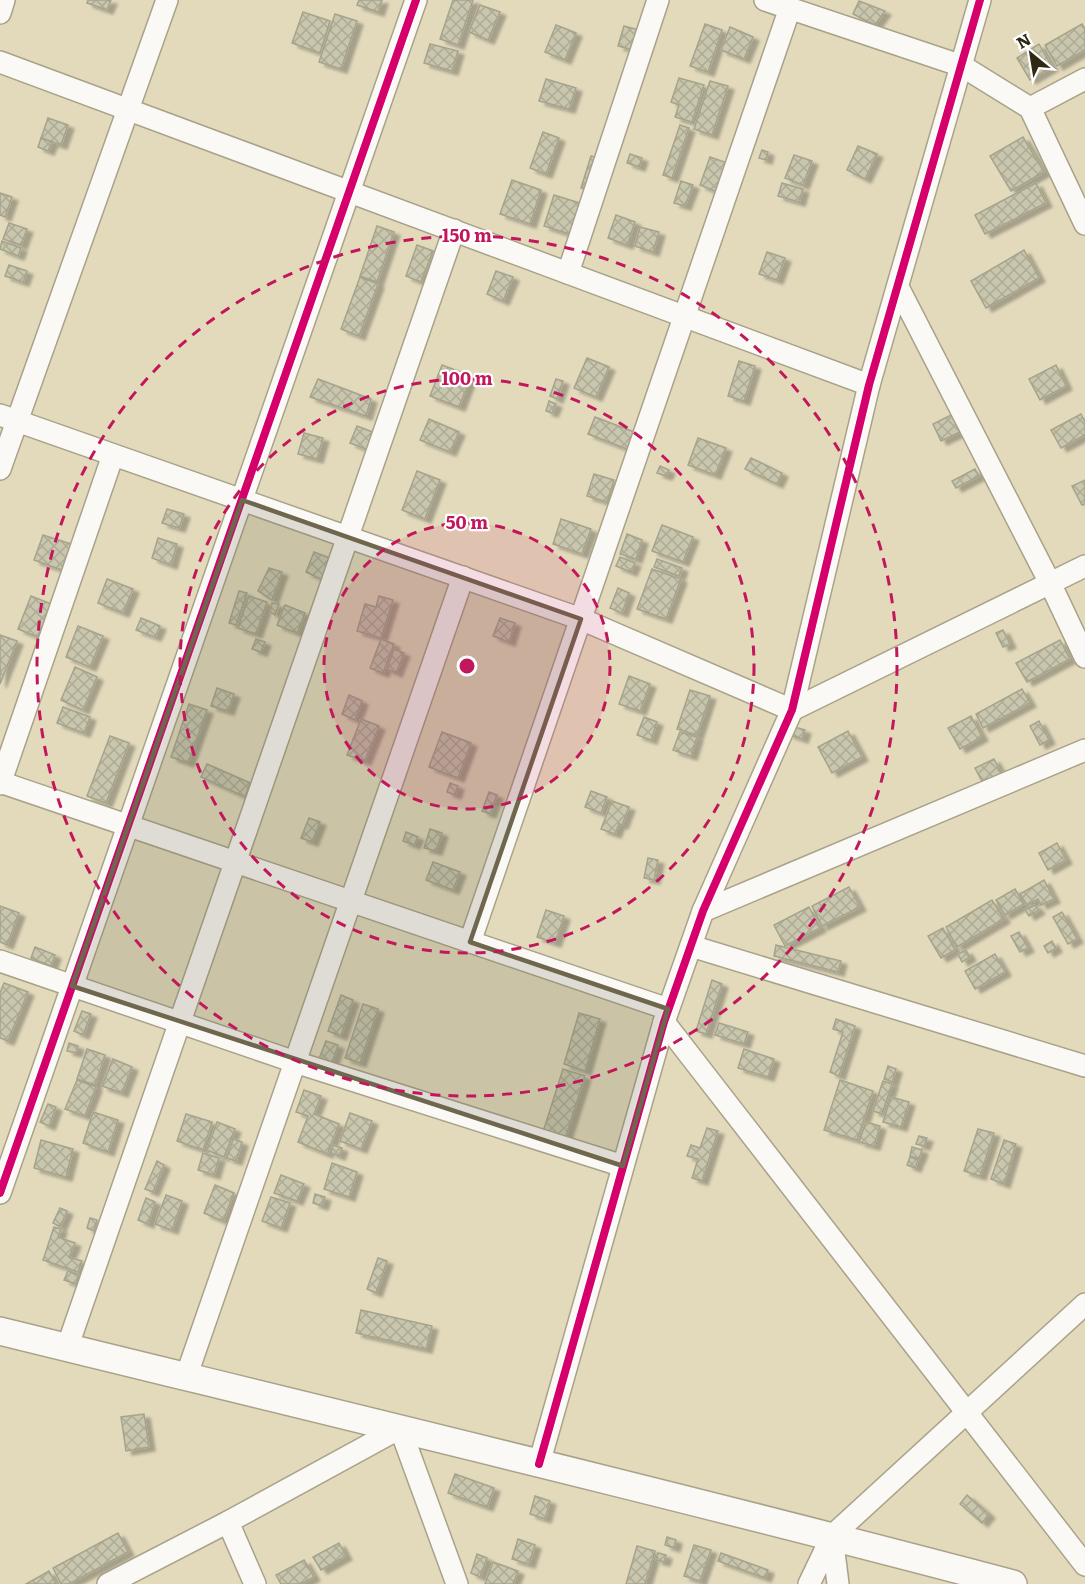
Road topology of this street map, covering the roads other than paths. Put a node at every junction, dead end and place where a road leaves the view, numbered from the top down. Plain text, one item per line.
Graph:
1 (4, 0) edge
2 (167, 0) edge
3 (416, 0) edge
4 (658, 0) edge
5 (765, 0) edge
6 (980, 0) edge
7 (790, 8) junction
8 (0, 13) edge
9 (0, 62) edge
10 (962, 66) junction
11 (1085, 79) edge
12 (1030, 108) junction
13 (128, 109) junction
14 (350, 191) junction
15 (1085, 224) edge
16 (454, 230) junction
17 (568, 273) junction
18 (898, 287) junction
19 (684, 316) junction
20 (869, 384) junction
21 (8, 418) edge
22 (113, 455) junction
23 (0, 469) edge
24 (242, 500) junction
25 (348, 537) junction
26 (1085, 566) edge
27 (463, 577) junction
28 (1050, 583) junction
29 (581, 618) junction
30 (1085, 657) edge
31 (792, 710) junction
32 (1085, 750) edge
33 (0, 783) edge
34 (128, 826) junction
35 (235, 862) junction
36 (352, 902) junction
37 (703, 910) junction
38 (470, 942) junction
39 (691, 946) junction
40 (0, 961) edge
41 (72, 986) junction
42 (666, 1016) junction
43 (180, 1023) junction
44 (295, 1062) junction
45 (1085, 1066) edge
46 (623, 1166) junction
47 (0, 1193) edge
48 (1085, 1304) edge
49 (0, 1331) edge
50 (67, 1348) junction
51 (186, 1377) junction
52 (968, 1413) junction
53 (399, 1428) junction
54 (539, 1464) junction
55 (228, 1522) junction
56 (832, 1536) junction
57 (1085, 1565) edge
58 (108, 1584) edge
59 (255, 1584) edge
60 (457, 1584) edge
61 (809, 1584) edge
62 (838, 1584) edge
63 (1013, 1584) edge

1 - 8 street
2 - 13 street
3 - 14 street
4 - 17 street
5 - 7 street
6 - 10 street
7 - 10 street
7 - 19 street
9 - 13 street
10 - 12 street
10 - 18 street
11 - 12 street
12 - 15 street
13 - 14 street
13 - 21 street
14 - 16 street
14 - 24 street
16 - 17 street
16 - 25 street
17 - 19 street
18 - 20 street
18 - 28 street
19 - 20 street
19 - 29 street
20 - 31 street
21 - 22 street
21 - 23 street
22 - 24 street
22 - 33 street
24 - 25 street
24 - 34 street
25 - 27 street
25 - 35 street
26 - 28 street
27 - 29 street
27 - 36 street
28 - 30 street
28 - 31 street
29 - 31 street
29 - 38 street
31 - 37 street
32 - 37 street
33 - 34 street
34 - 35 street
34 - 41 street
35 - 36 street
35 - 43 street
36 - 38 street
36 - 44 street
37 - 39 street
38 - 42 street
39 - 42 street
39 - 45 street
40 - 41 street
41 - 43 street
41 - 47 street
42 - 46 street
42 - 52 street
43 - 44 street
43 - 50 street
44 - 46 street
44 - 51 street
46 - 54 street
48 - 52 street
49 - 50 street
50 - 51 street
51 - 53 street
52 - 56 street
52 - 57 street
53 - 54 street
53 - 55 street
53 - 60 street
54 - 56 street
55 - 58 street
55 - 59 street
56 - 61 street
56 - 62 street
56 - 63 street

